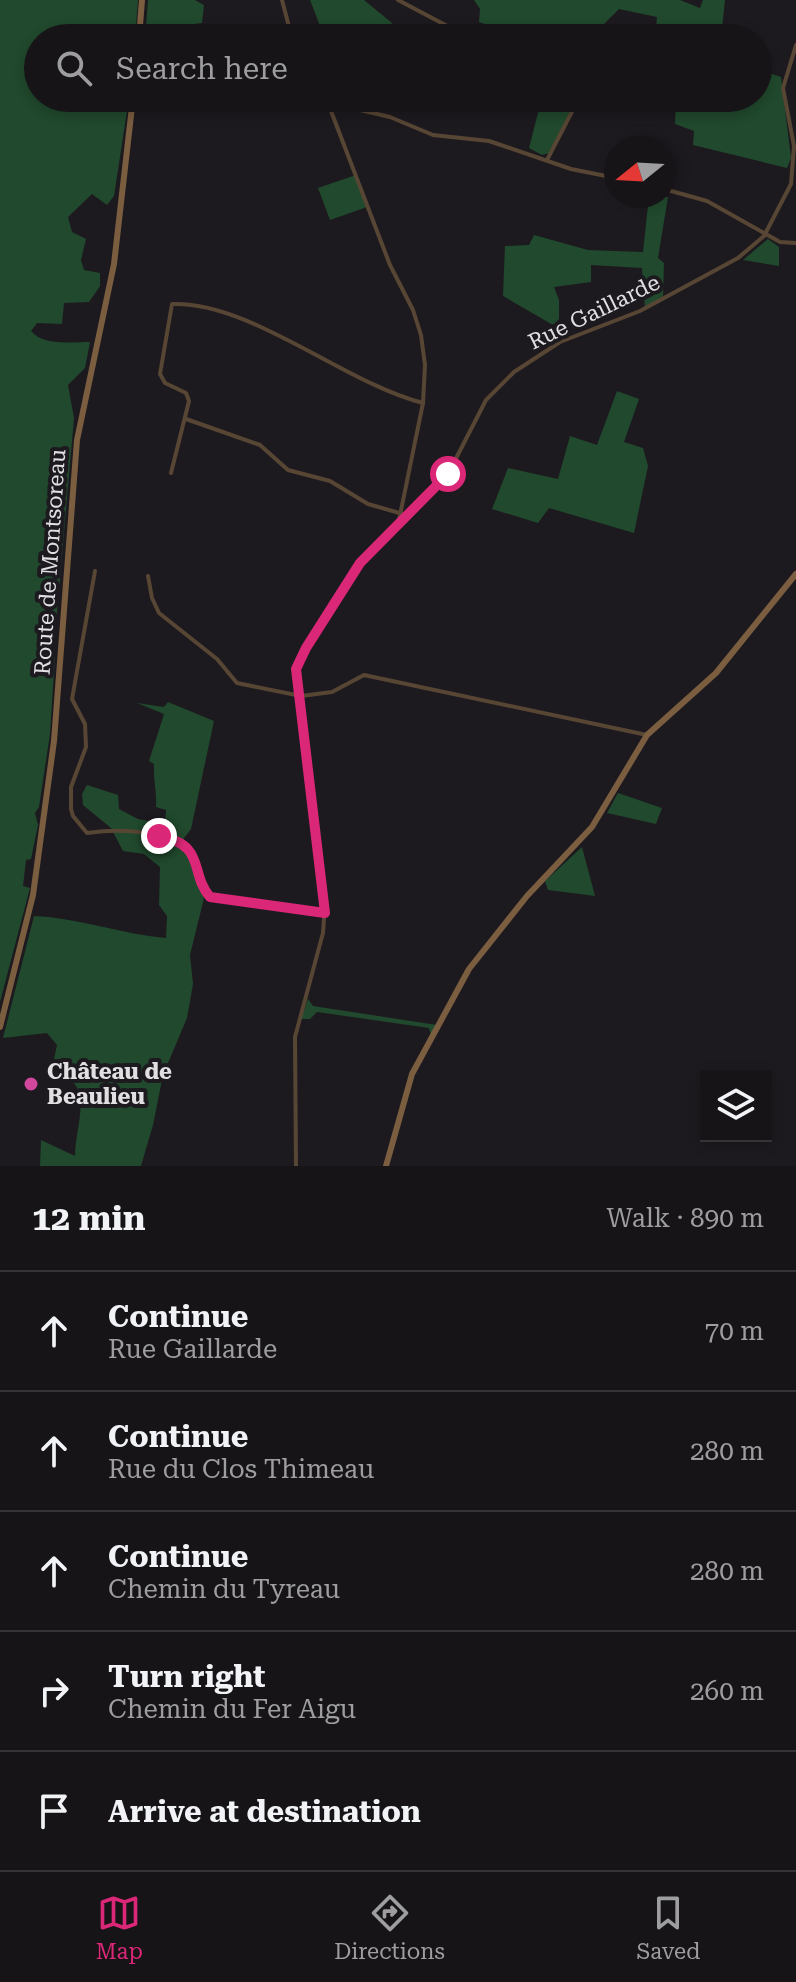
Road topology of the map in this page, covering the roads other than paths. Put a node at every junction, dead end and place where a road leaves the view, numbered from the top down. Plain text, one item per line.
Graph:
1 (142, 0) edge
2 (282, 0) edge
3 (398, 0) edge
4 (140, 24) edge
5 (288, 24) edge
6 (443, 24) edge
7 (796, 45) edge
8 (131, 112) edge
9 (333, 112) edge
10 (372, 112) edge
11 (572, 112) edge
12 (547, 160) junction
13 (604, 175) edge
14 (676, 192) edge
15 (766, 234) junction
16 (796, 243) edge
17 (423, 403) junction
18 (186, 419) junction
19 (171, 473) dead end
20 (402, 514) junction
21 (410, 516) junction
22 (396, 529) junction
23 (95, 571) dead end
24 (796, 574) edge
25 (148, 576) dead end
26 (299, 696) junction
27 (647, 735) junction
28 (325, 913) junction
29 (0, 1027) edge
30 (296, 1166) edge
31 (386, 1166) edge

1 - 4 main road
2 - 5 street
3 - 6 street
7 - 15 street
8 - 29 main road, Route de Montsoreau
9 - 17 street
10 - 12 street
11 - 12 street
12 - 13 street
14 - 15 street
15 - 16 street
15 - 21 street, Rue Gaillarde
17 - 18 street
17 - 20 street
18 - 19 street
18 - 20 street
20 - 21 street
20 - 22 street
21 - 22 street, Rue Gaillarde
22 - 26 street, Rue Gaillarde
23 - 28 street
24 - 27 main road
25 - 26 street
26 - 27 street
26 - 28 street, Rue Gaillarde
27 - 31 main road
28 - 30 street

